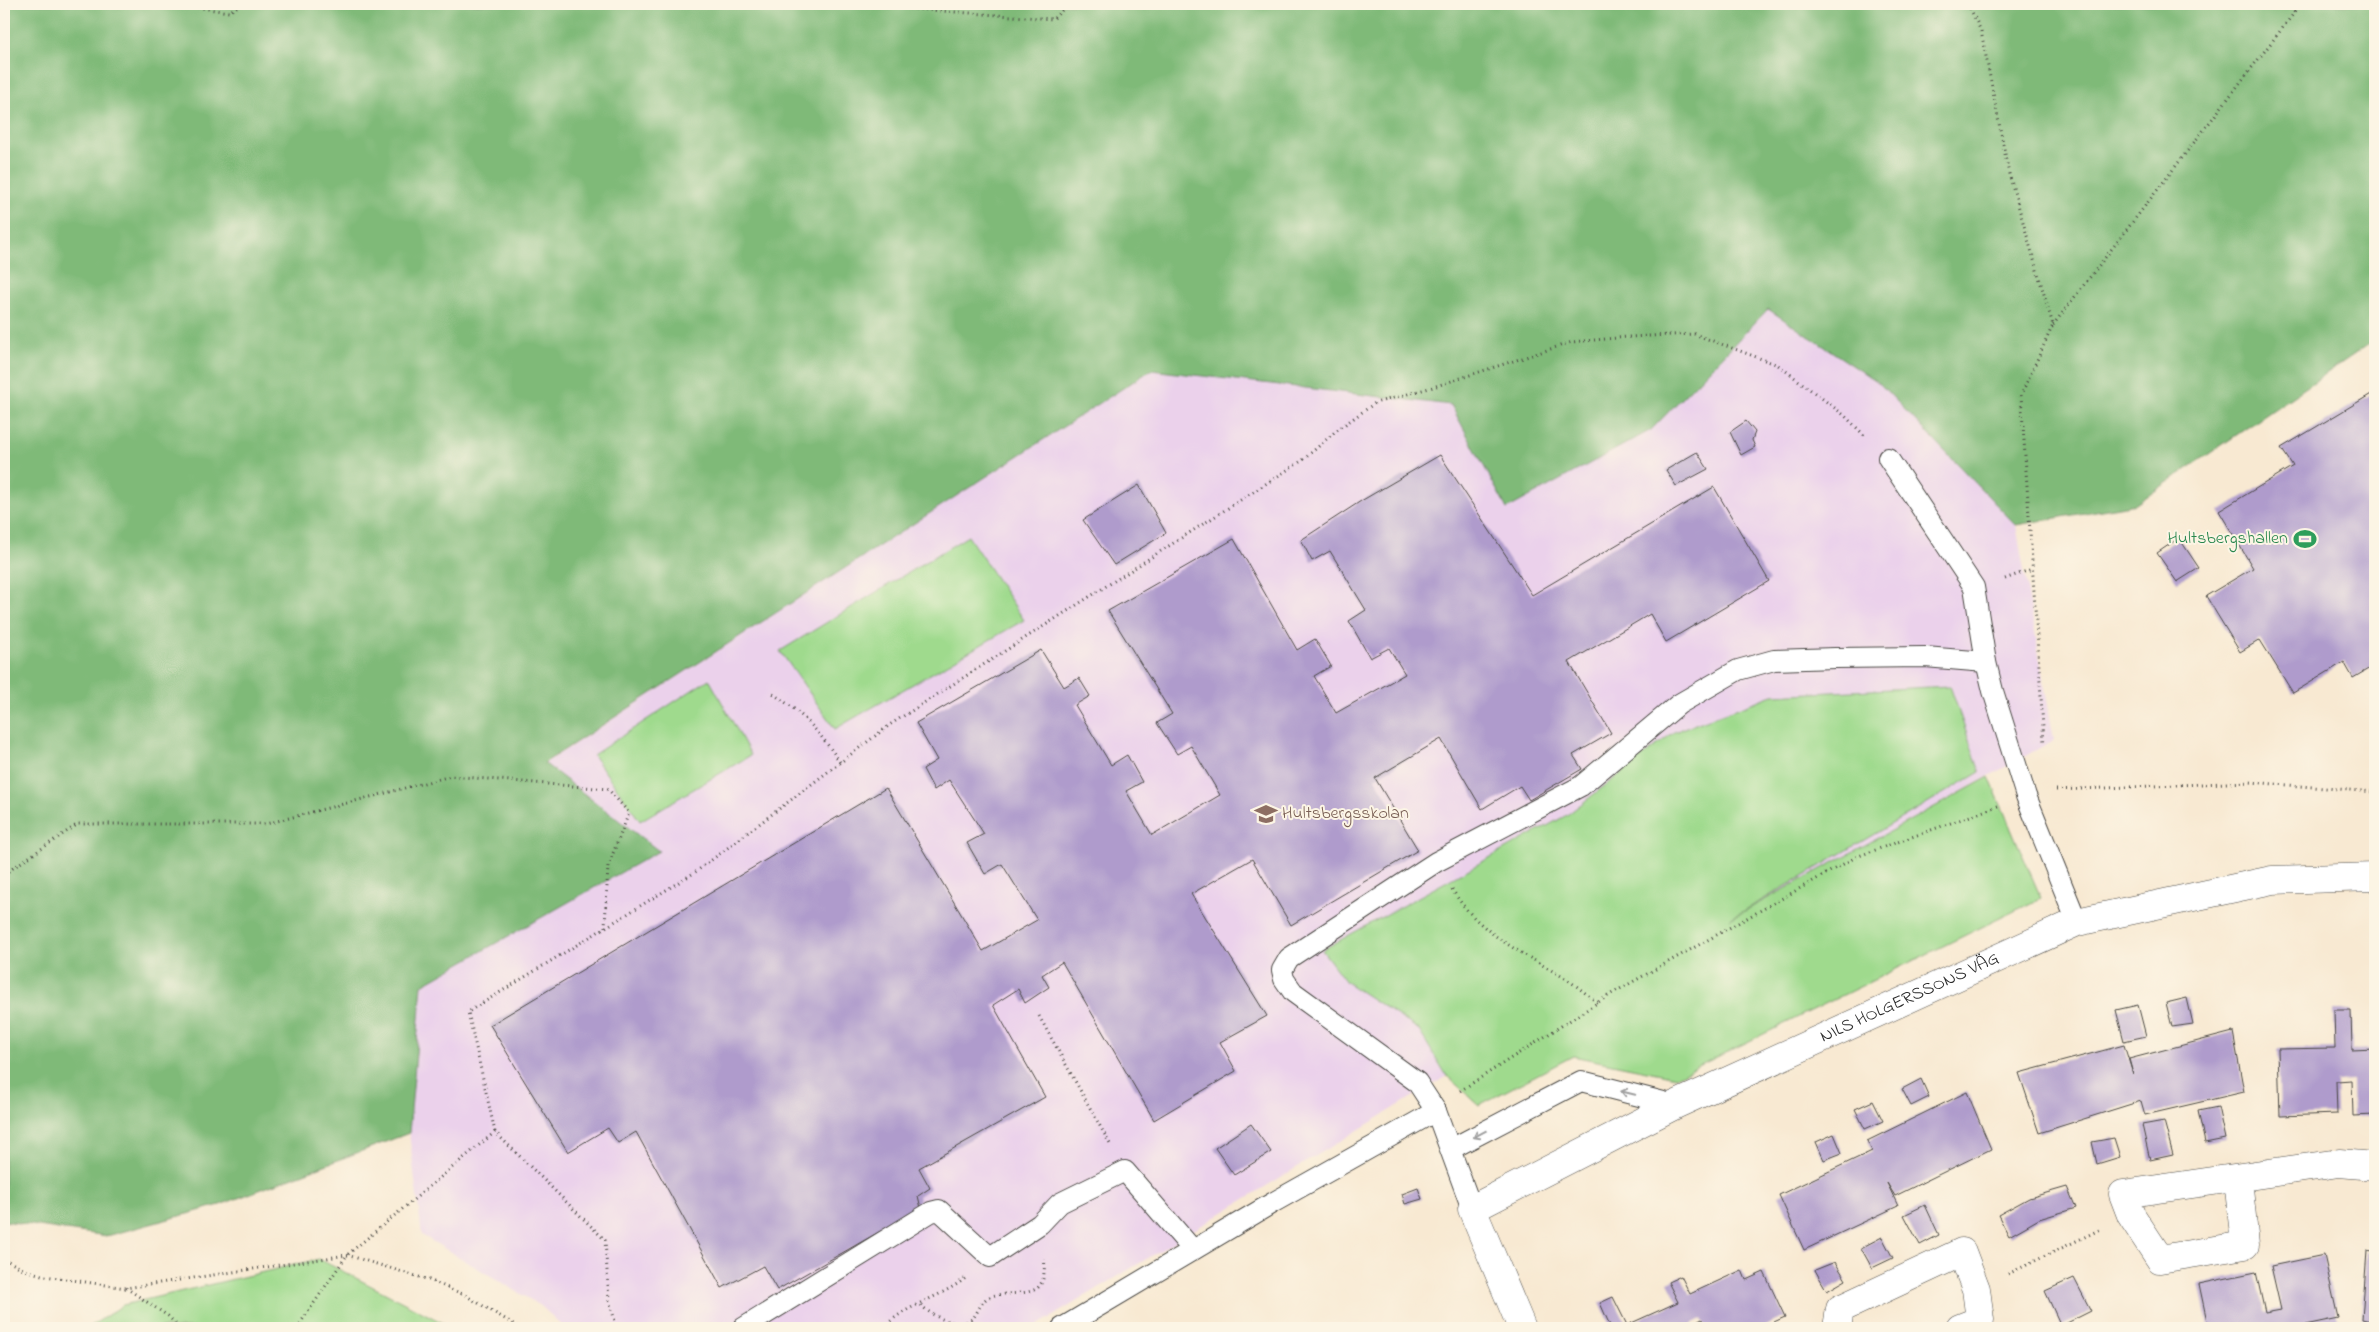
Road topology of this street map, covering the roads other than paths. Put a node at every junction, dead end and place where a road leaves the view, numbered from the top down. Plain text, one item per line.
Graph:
1 (1888, 458) road end
2 (1986, 662) junction
3 (2375, 877) edge
4 (2077, 922) junction
5 (1675, 1105) junction
6 (1436, 1110) junction
7 (1451, 1149) junction
8 (2375, 1166) edge
9 (2238, 1179) junction
10 (1472, 1209) junction
11 (1193, 1250) junction
12 (743, 1328) edge
13 (1062, 1328) edge
14 (1522, 1328) edge
15 (1837, 1328) edge
16 (1960, 1328) edge

1 - 2 lane
2 - 4 lane
2 - 6 lane
3 - 4 street, NILS HOLGERSSONS VÄG
4 - 5 street, NILS HOLGERSSONS VÄG
5 -> 7 lane
5 - 10 street, NILS HOLGERSSONS VÄG
6 - 7 lane
6 - 11 lane
7 - 10 lane
8 - 9 street
9 - 9 street
10 - 14 street
11 - 12 lane
11 - 13 lane
15 - 16 street

